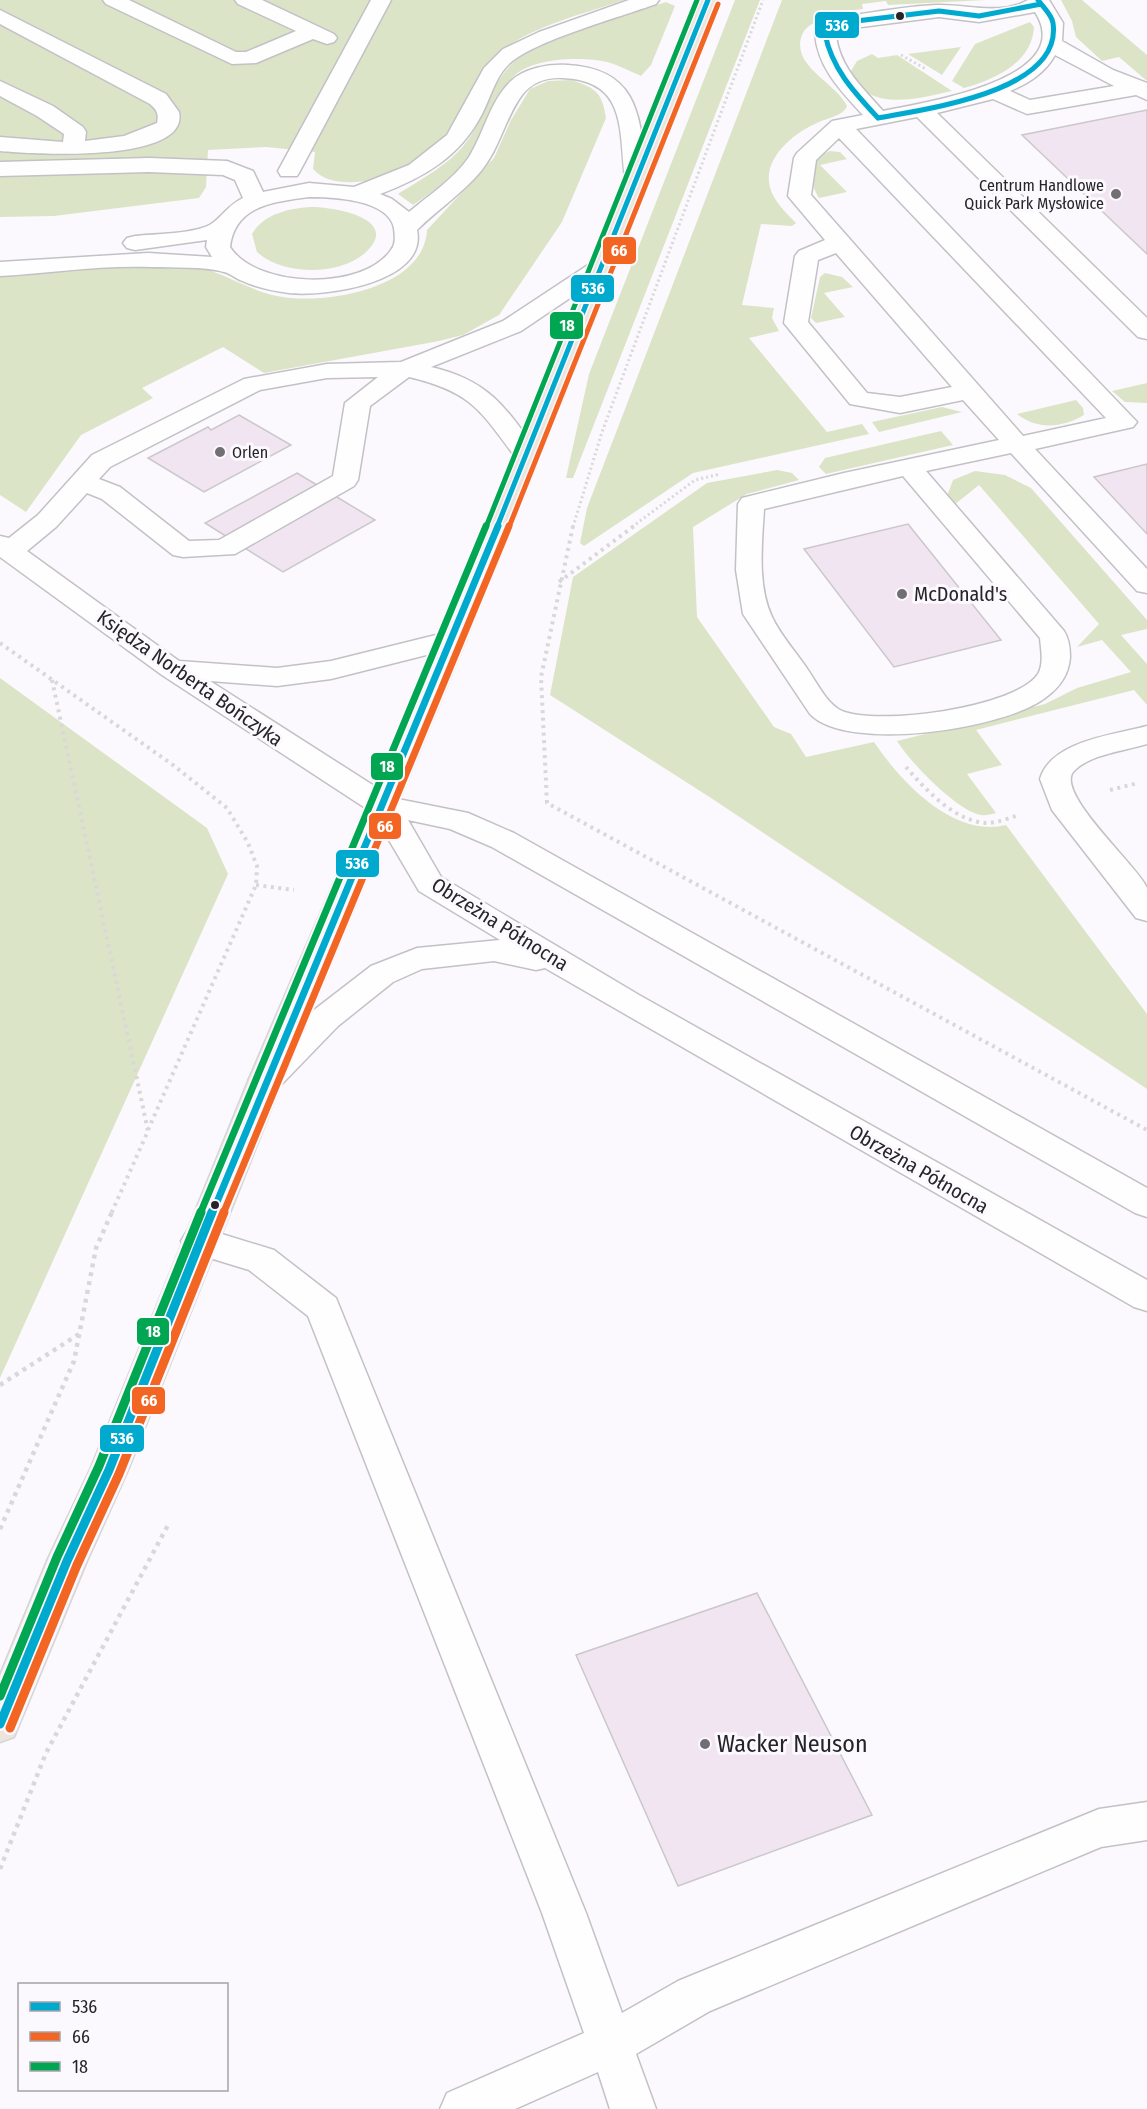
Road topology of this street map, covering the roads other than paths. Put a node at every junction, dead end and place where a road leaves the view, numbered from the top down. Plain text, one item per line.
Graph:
1 (113, 0) edge
2 (245, 0) edge
3 (381, 0) edge
4 (649, 0) edge
5 (708, 0) edge
6 (1040, 2) edge
7 (0, 16) edge
8 (312, 33) junction
9 (358, 42) junction
10 (1051, 44) junction
11 (0, 87) edge
12 (994, 91) junction
13 (1144, 91) edge
14 (921, 109) junction
15 (878, 118) junction
16 (840, 126) junction
17 (0, 144) edge
18 (73, 146) junction
19 (149, 165) junction
20 (274, 165) junction
21 (0, 170) edge
22 (636, 179) junction
23 (309, 190) junction
24 (355, 194) junction
25 (256, 202) junction
26 (407, 226) junction
27 (222, 228) junction
28 (839, 243) junction
29 (0, 252) edge
30 (230, 265) junction
31 (602, 266) junction
32 (0, 269) edge
33 (1147, 332) edge
34 (405, 369) junction
35 (968, 391) junction
36 (1136, 419) edge
37 (1019, 446) junction
38 (525, 453) junction
39 (909, 467) junction
40 (83, 482) junction
41 (5, 547) edge
42 (1147, 585) edge
43 (452, 640) junction
44 (172, 669) junction
45 (1147, 735) edge
46 (384, 806) junction
47 (1147, 910) edge
48 (564, 965) junction
49 (266, 1079) junction
50 (1147, 1204) edge
51 (199, 1241) junction
52 (1147, 1297) edge
53 (0, 1724) edge
54 (1147, 1821) edge
55 (611, 2044) junction
56 (463, 2109) edge
57 (633, 2109) edge

1 - 8 street
2 - 8 street
3 - 9 street
4 - 24 street
5 - 22 main road
6 - 10 street
6 - 15 street
7 - 18 street
8 - 9 street
9 - 20 street
10 - 12 street
10 - 13 street
11 - 18 street
12 - 13 street
12 - 14 street
14 - 15 street
14 - 33 street
15 - 16 street
16 - 28 street
16 - 36 street
17 - 18 street
19 - 20 street
19 - 21 street
19 - 25 street
20 - 23 street
22 - 26 street
22 - 31 main road
23 - 24 street
23 - 25 street
24 - 26 street
25 - 27 street
26 - 30 street
27 - 29 street
27 - 30 street
28 - 35 street
28 - 35 street
30 - 32 street
31 - 34 street
31 - 38 main road
34 - 38 street
34 - 40 street
34 - 40 street
35 - 37 street
36 - 37 street
37 - 39 street
37 - 42 street
38 - 43 main road
39 - 39 street
40 - 41 street
41 - 44 street, Księdza Norberta Bończyka
43 - 44 street
43 - 46 main road
44 - 46 street, Księdza Norberta Bończyka
45 - 47 street
46 - 48 street, Obrzeżna Północna
46 - 49 main road
46 - 50 street
48 - 49 street
48 - 52 street, Obrzeżna Północna
49 - 51 main road
51 - 53 main road
51 - 55 street
54 - 55 street
55 - 56 street
55 - 57 street

